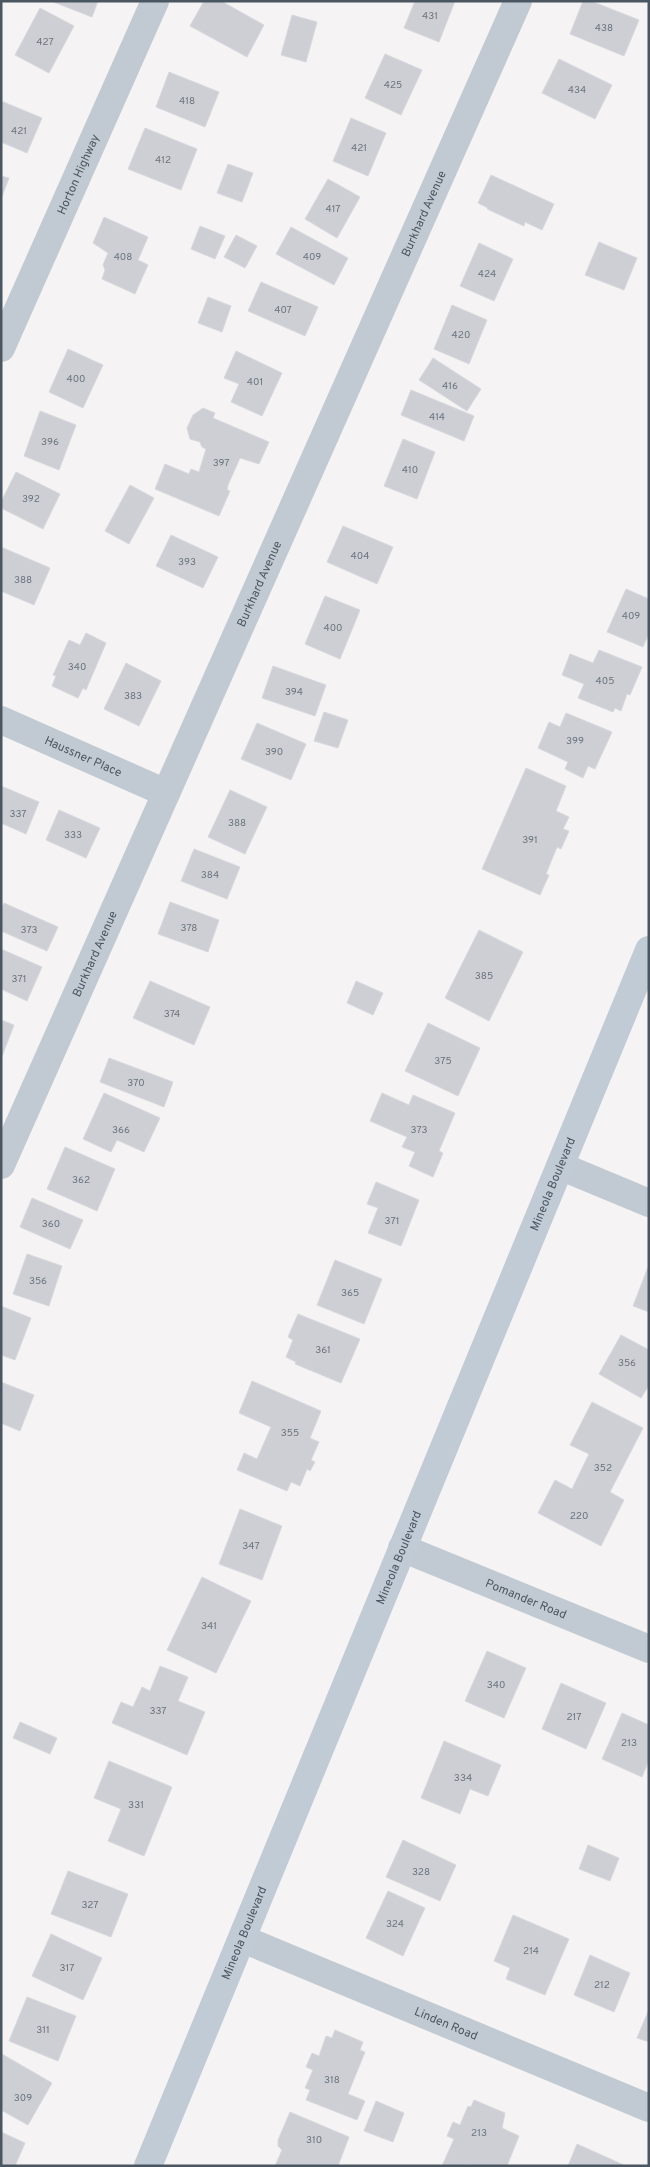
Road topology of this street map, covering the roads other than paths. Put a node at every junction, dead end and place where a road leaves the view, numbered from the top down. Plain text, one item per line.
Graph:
1 (155, 1) edge
2 (518, 1) edge
3 (1, 348) edge
4 (1, 720) edge
5 (166, 793) junction
6 (649, 950) edge
7 (1, 1165) edge
8 (560, 1166) junction
9 (649, 1203) edge
10 (402, 1548) junction
11 (649, 1649) edge
12 (243, 1939) junction
13 (649, 2108) edge
14 (148, 2166) edge

1 - 3 street, Horton Highway
2 - 5 street, Burkhard Avenue
4 - 5 street, Haussner Place
5 - 7 street, Burkhard Avenue
6 - 8 main road, Mineola Boulevard
8 - 9 street
8 - 10 main road, Mineola Boulevard
10 - 11 street, Pomander Road
10 - 12 main road, Mineola Boulevard
12 - 13 street, Linden Road
12 - 14 main road, Mineola Boulevard

